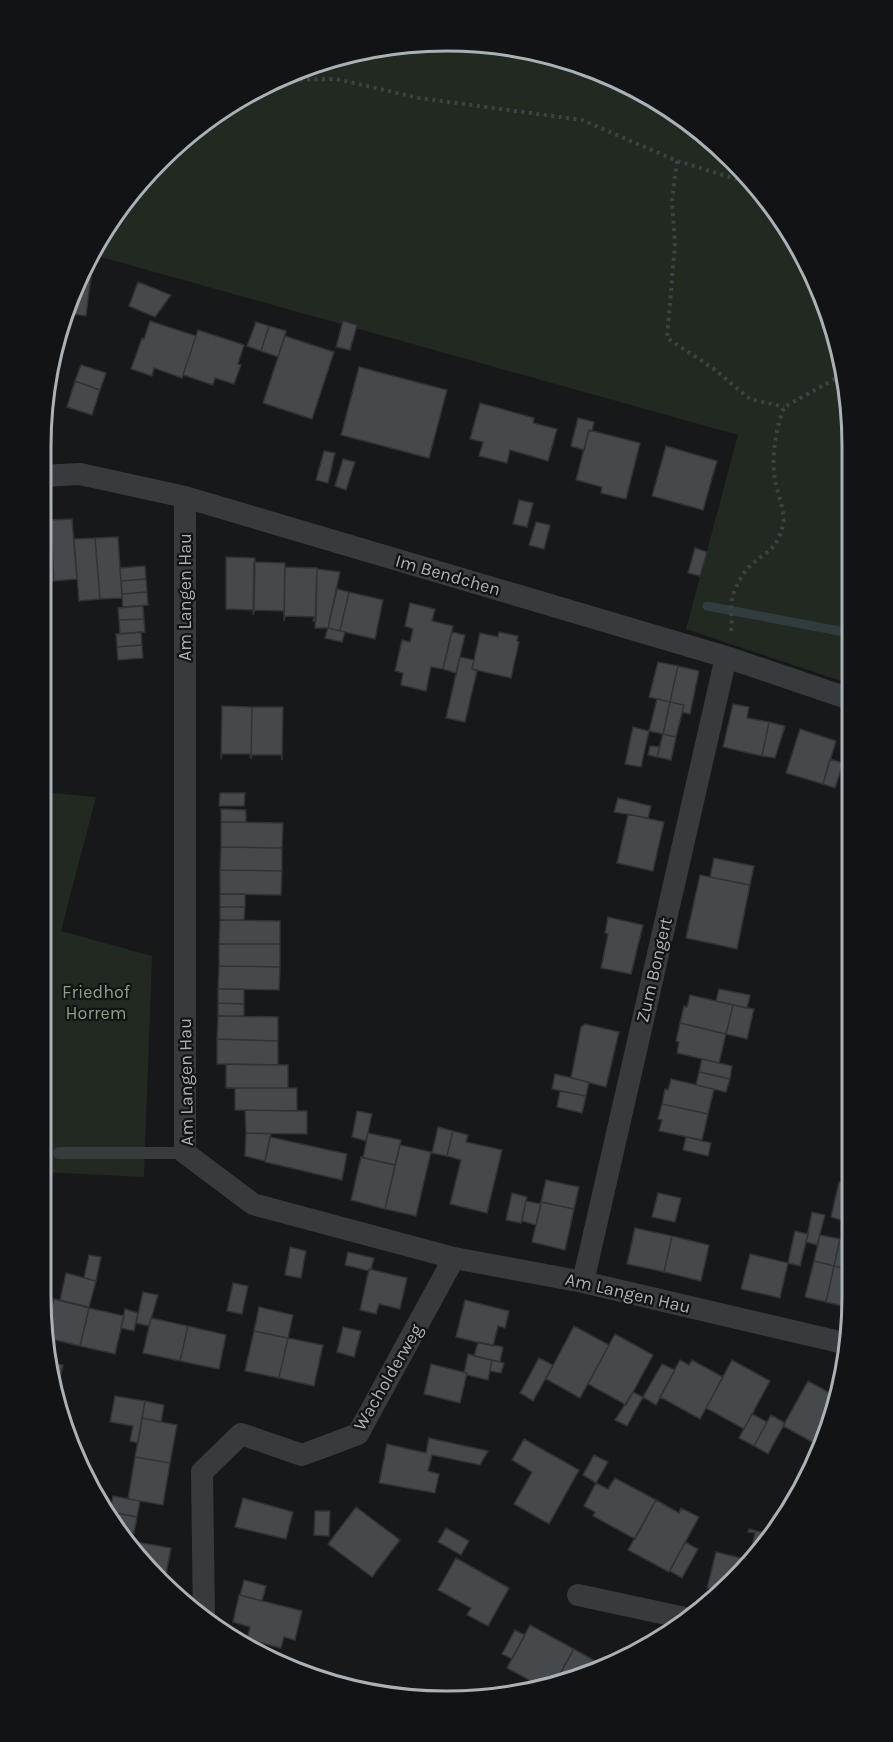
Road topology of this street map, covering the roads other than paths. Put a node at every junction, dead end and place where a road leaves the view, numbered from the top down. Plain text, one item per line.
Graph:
1 (51, 475) edge
2 (185, 497) junction
3 (726, 657) junction
4 (842, 696) edge
5 (59, 1153) dead end
6 (185, 1153) junction
7 (454, 1258) junction
8 (582, 1282) junction
9 (839, 1342) edge
10 (578, 1595) dead end
11 (204, 1607) edge
12 (678, 1616) edge

1 - 2 street, Im Bendchen
2 - 3 street, Im Bendchen
2 - 6 street, Am Langen Hau
3 - 4 street, Im Bendchen
3 - 8 street, Zum Bongert
5 - 6 lane
6 - 7 street, Am Langen Hau
7 - 8 street, Am Langen Hau
7 - 11 street, Wacholderweg
8 - 9 street, Am Langen Hau
10 - 12 street

